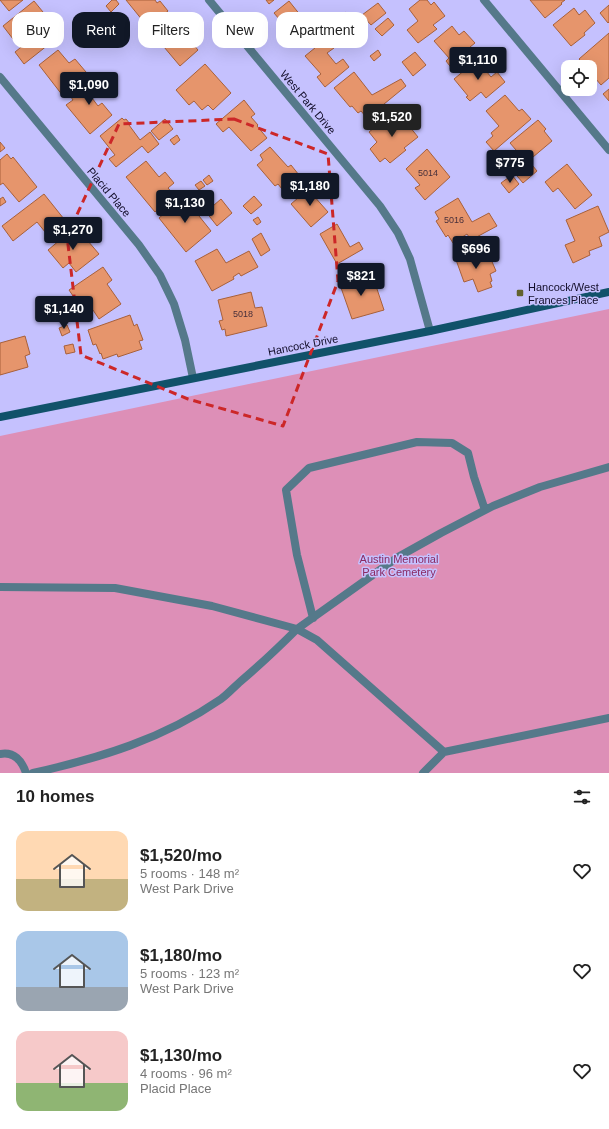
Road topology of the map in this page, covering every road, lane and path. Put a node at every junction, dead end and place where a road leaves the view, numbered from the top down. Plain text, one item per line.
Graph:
1 (209, 0) edge
2 (484, 0) edge
3 (0, 78) edge
4 (609, 150) edge
5 (609, 292) edge
6 (430, 331) junction
7 (193, 378) junction
8 (0, 417) edge
9 (609, 467) edge
10 (485, 510) junction
11 (0, 586) edge
12 (313, 618) junction
13 (297, 629) junction
14 (609, 718) edge
15 (444, 752) junction
16 (0, 754) edge
17 (26, 773) edge
18 (33, 773) edge
19 (423, 773) edge

1 - 6 street, West Park Drive
2 - 4 street
3 - 7 street, Placid Place
5 - 6 street, Hancock Drive
6 - 7 street, Hancock Drive
7 - 8 street, Hancock Drive
9 - 10 street
10 - 12 street
10 - 12 street
11 - 13 street
12 - 13 street
13 - 15 street
13 - 18 street
14 - 15 street
15 - 19 street
16 - 17 street

